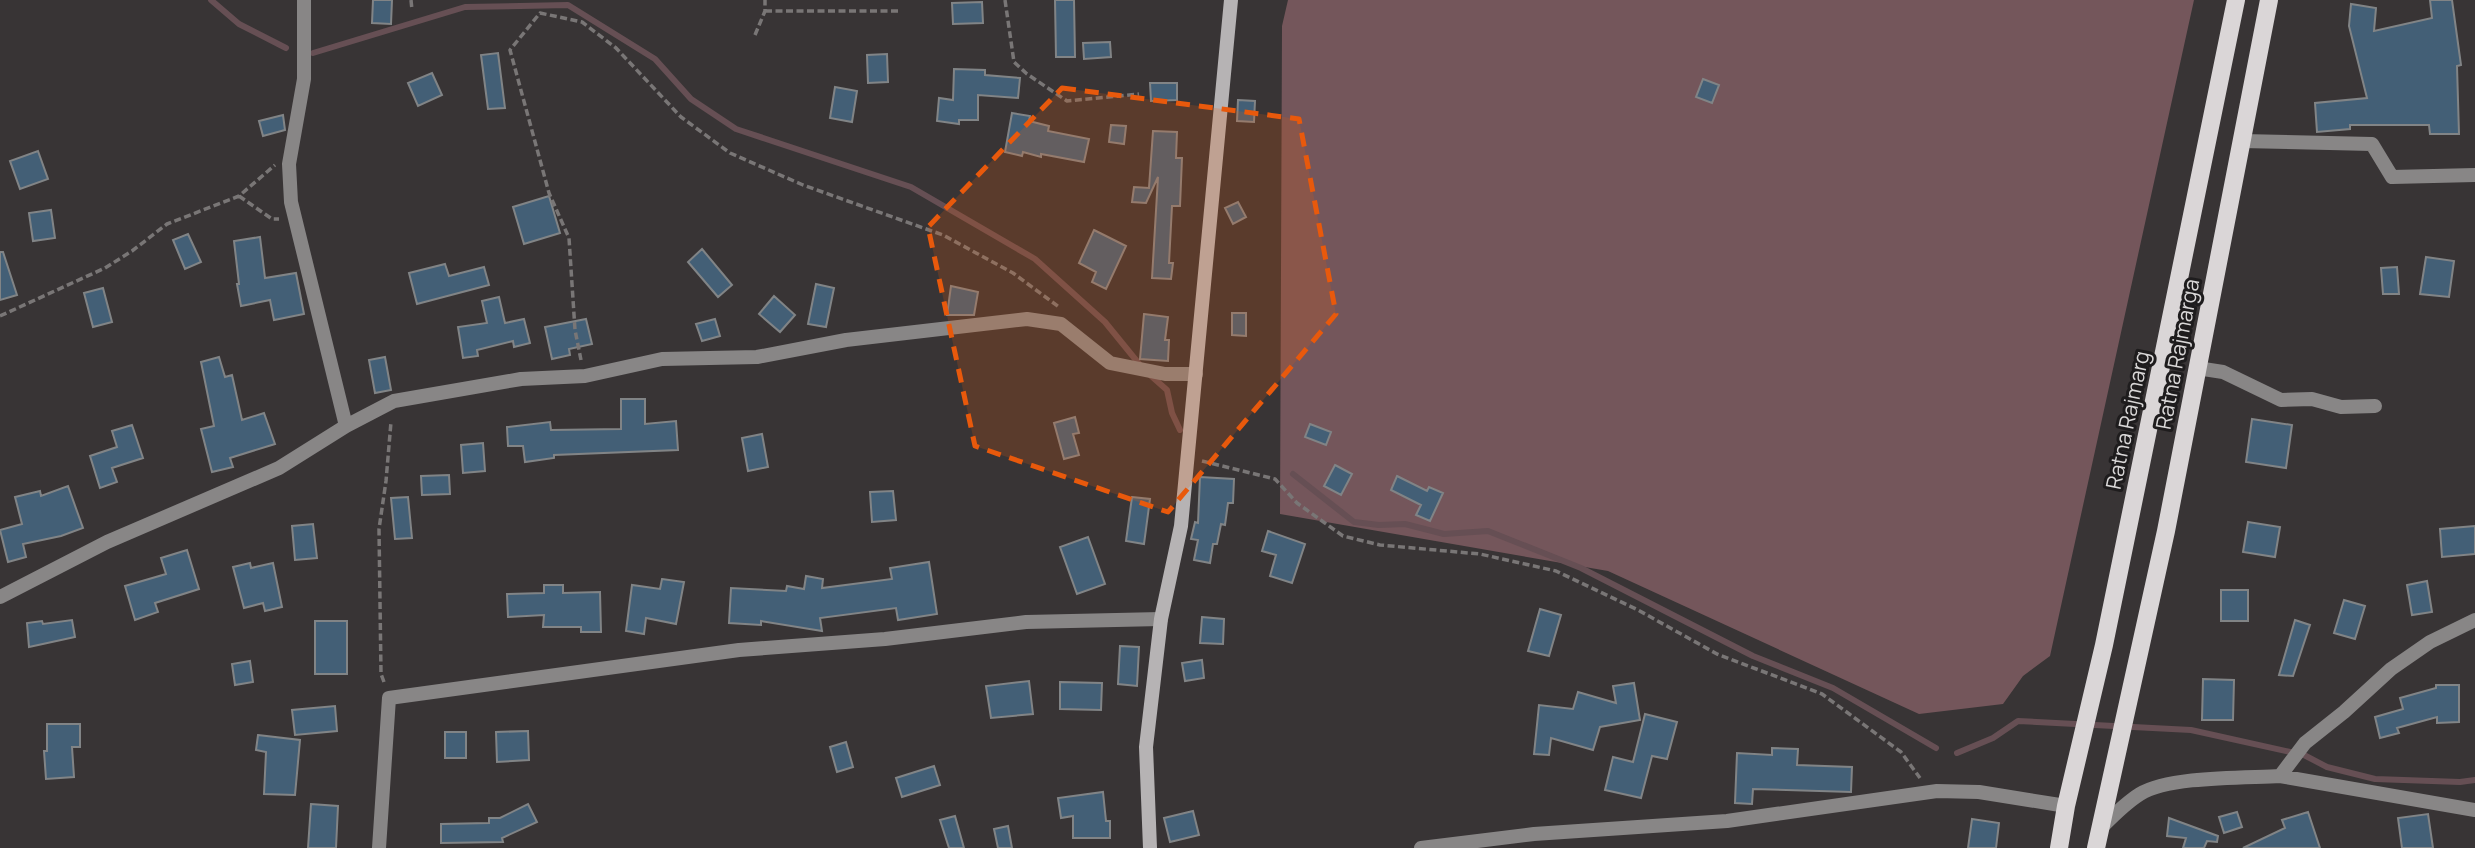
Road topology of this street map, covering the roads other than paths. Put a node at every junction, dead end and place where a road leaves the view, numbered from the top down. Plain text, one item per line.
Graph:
1 (304, 0) edge
2 (1231, 0) edge
3 (2236, 0) edge
4 (2269, 0) edge
5 (2242, 141) junction
6 (2475, 175) edge
7 (2197, 368) junction
8 (1196, 374) junction
9 (2375, 406) dead end
10 (346, 426) junction
11 (0, 597) edge
12 (1161, 619) junction
13 (2475, 620) edge
14 (2280, 776) junction
15 (2067, 800) junction
16 (2475, 810) edge
17 (2098, 839) edge
18 (379, 848) edge
19 (1150, 848) edge
20 (1421, 848) edge
21 (2059, 848) edge

1 - 10 street
2 - 8 main road
3 - 15 main road, Ratna Rajmarg
4 - 5 main road, Ratna Rajmarga
5 - 6 street
5 - 7 main road, Ratna Rajmarga
7 - 9 street
7 - 17 main road, Ratna Rajmarga
8 - 10 street
8 - 12 main road
10 - 11 street
12 - 18 street
12 - 19 main road
13 - 14 street
14 - 16 street
14 - 17 street
15 - 20 street
15 - 21 main road, Ratna Rajmarg

